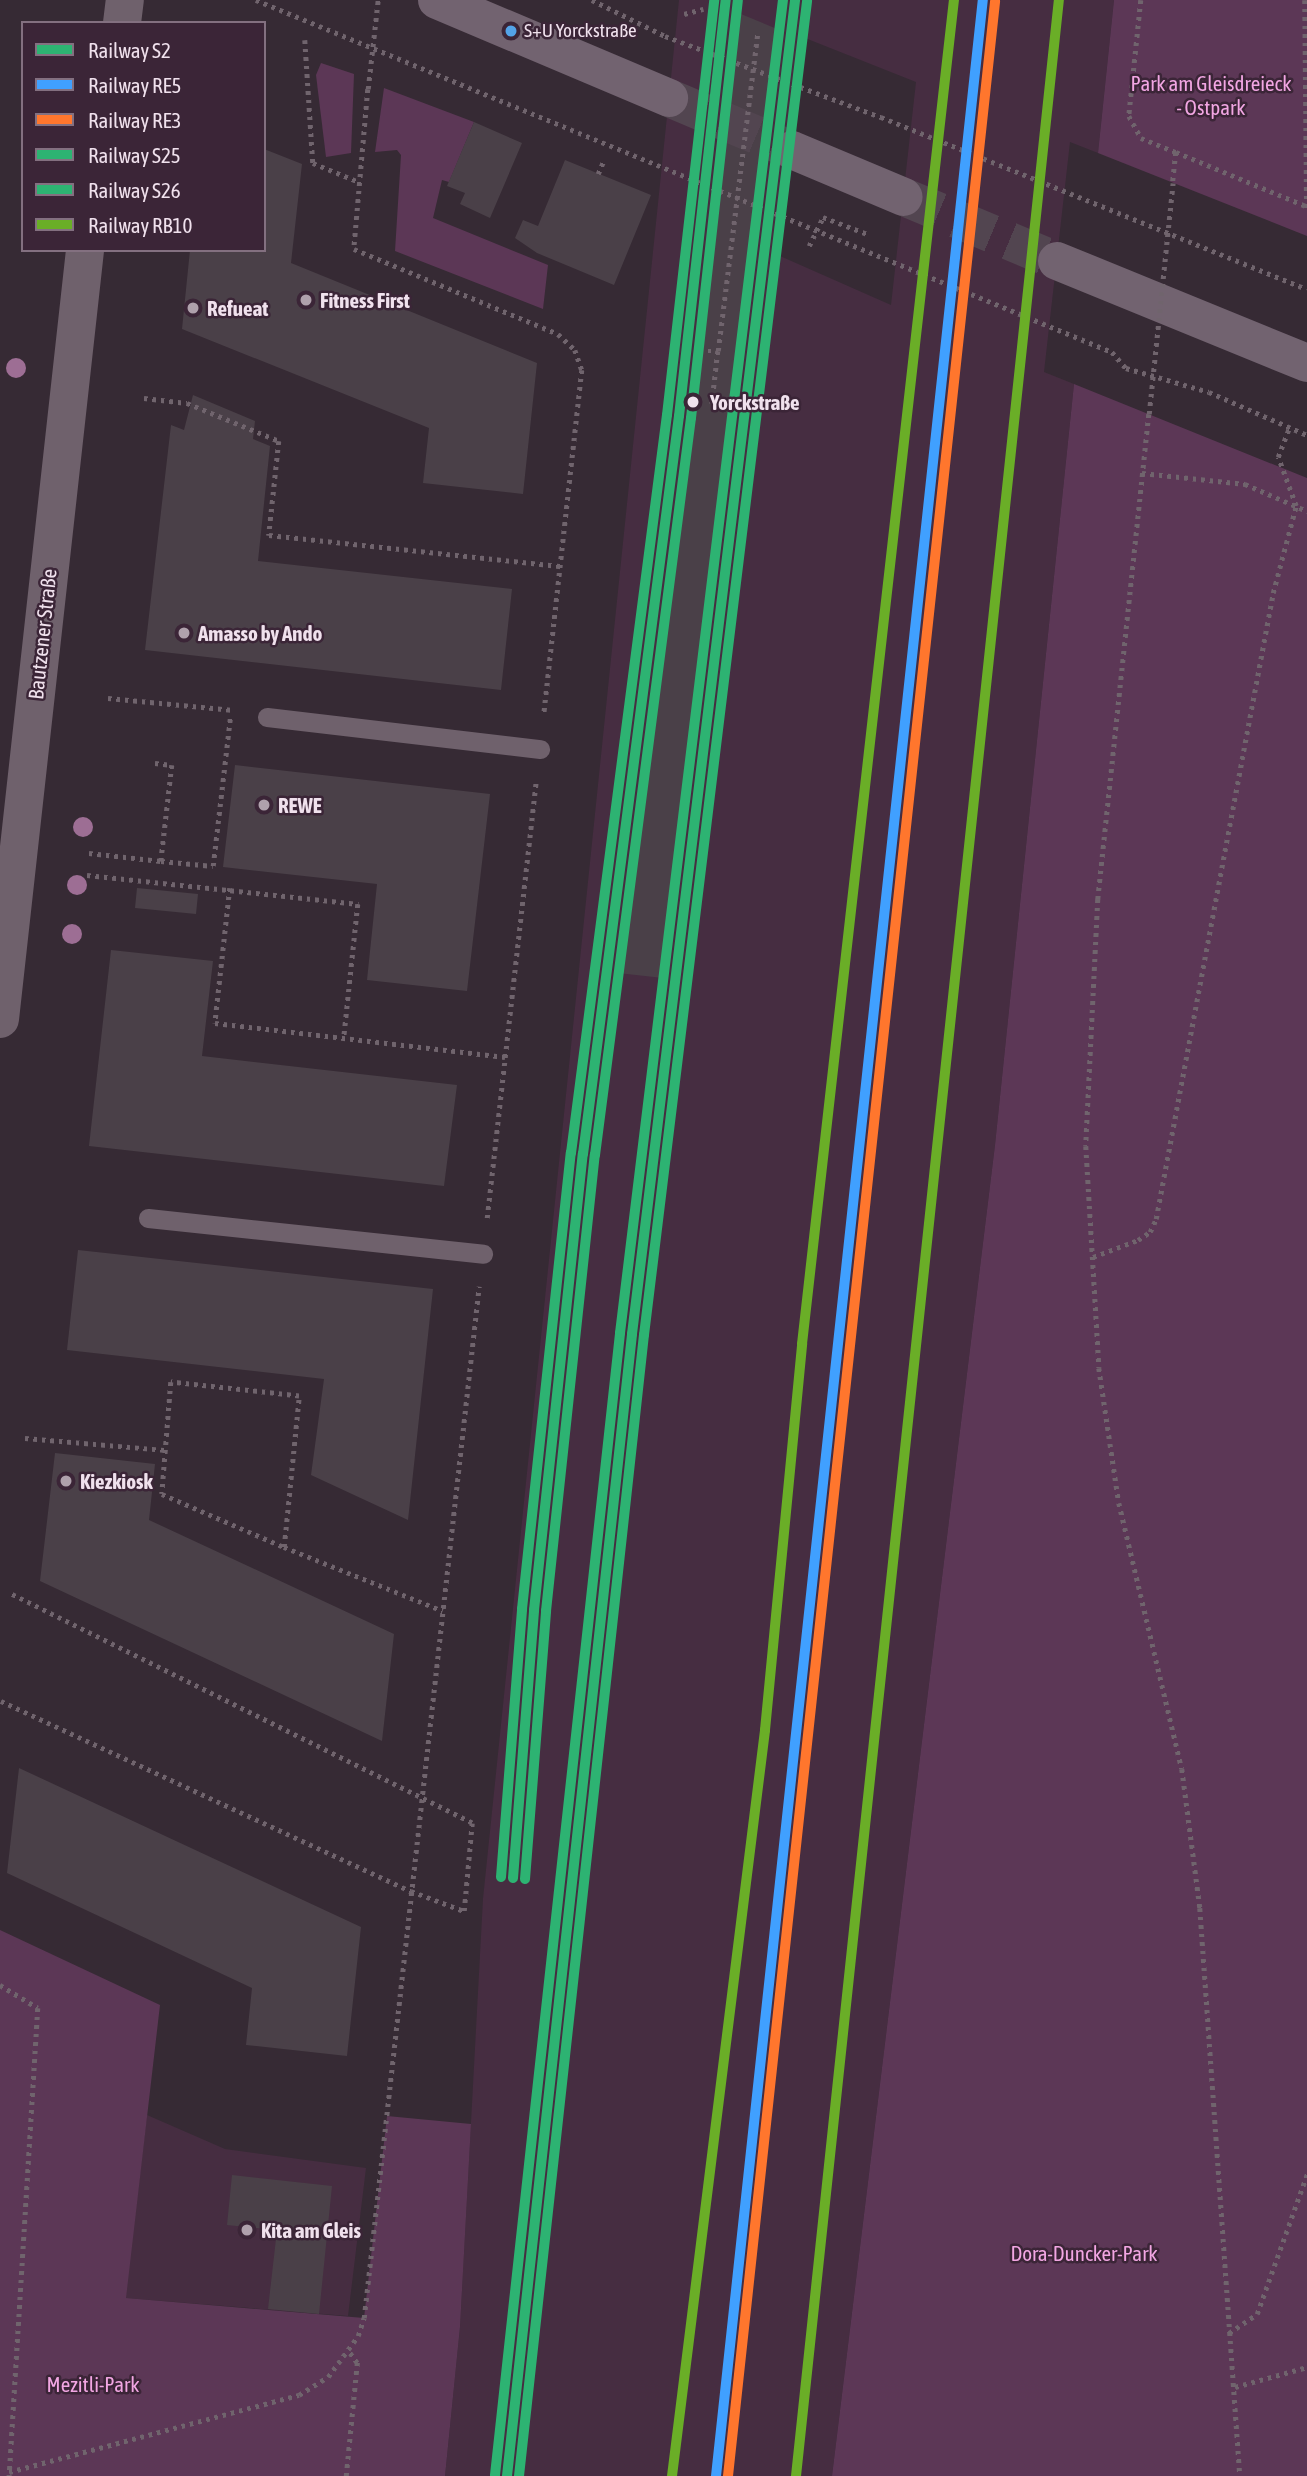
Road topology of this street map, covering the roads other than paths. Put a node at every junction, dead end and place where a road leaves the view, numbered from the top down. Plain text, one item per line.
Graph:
1 (125, 0) edge
2 (437, 0) edge
3 (122, 21) edge
4 (669, 98) tunnel mouth
5 (792, 150) tunnel mouth
6 (904, 197) tunnel mouth
7 (85, 252) edge
8 (1057, 261) tunnel mouth
9 (1307, 363) edge
10 (267, 717) dead end
11 (540, 749) road end
12 (0, 1018) edge
13 (148, 1218) dead end
14 (483, 1254) road end

1 - 3 street
2 - 4 main road
5 - 6 main road
7 - 12 street, Bautzener Straße
8 - 9 main road
10 - 11 lane
13 - 14 lane

